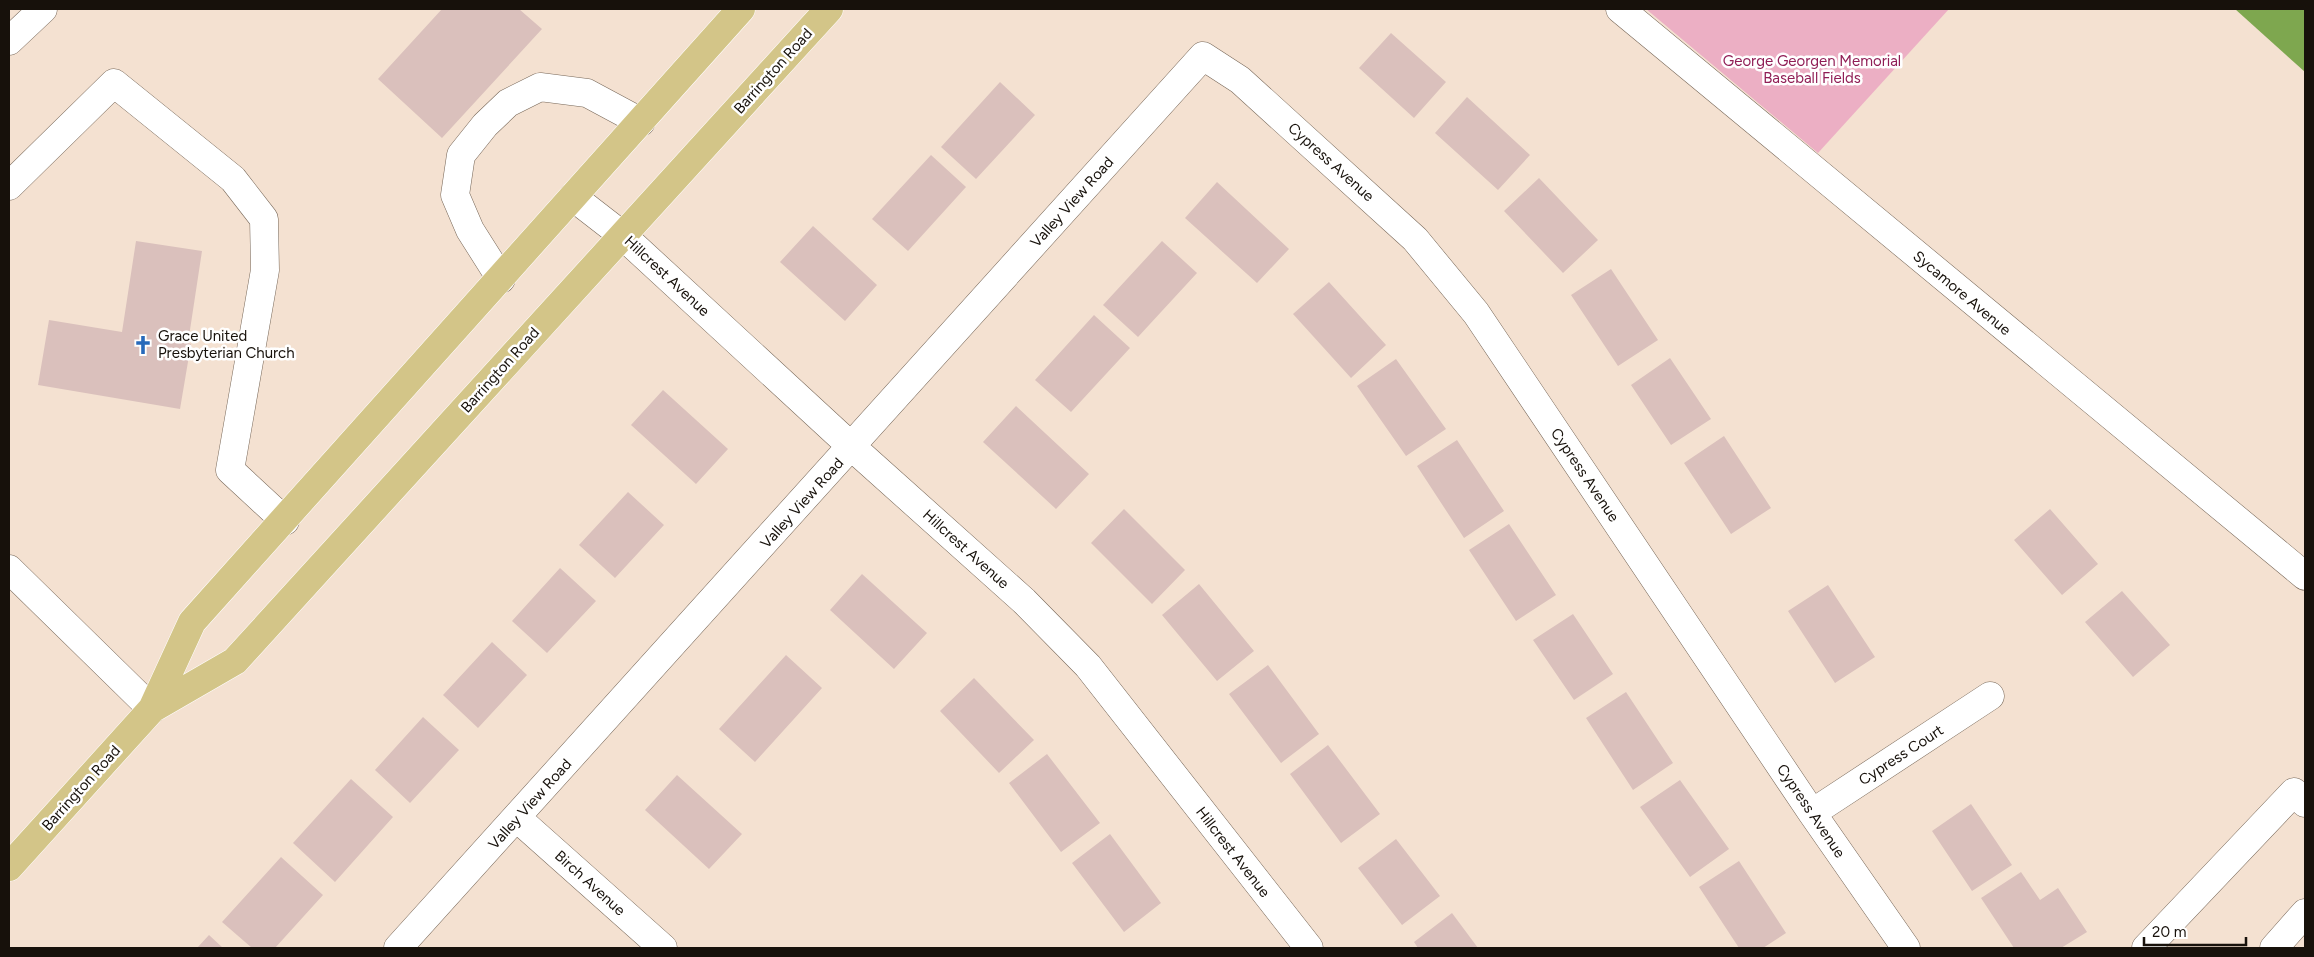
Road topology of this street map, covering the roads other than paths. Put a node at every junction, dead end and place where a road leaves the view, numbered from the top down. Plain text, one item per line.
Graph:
1 (42, 9) edge
2 (741, 9) edge
3 (829, 9) edge
4 (1620, 9) edge
5 (9, 41) edge
6 (1203, 56) joint
7 (641, 122) junction
8 (9, 186) edge
9 (573, 197) junction
10 (622, 235) junction
11 (500, 279) junction
12 (852, 448) junction
13 (285, 521) junction
14 (9, 569) edge
15 (2305, 576) edge
16 (1990, 696) dead end
17 (152, 708) junction
18 (2305, 803) edge
19 (1812, 813) junction
20 (517, 818) junction
21 (9, 867) edge
22 (2305, 913) edge
23 (398, 948) edge
24 (663, 948) edge
25 (1309, 948) edge
26 (1906, 948) edge
27 (2146, 948) edge
28 (2274, 948) edge

1 - 5 street
2 - 7 main road, Barrington Road
3 - 10 main road, Barrington Road
4 - 15 street, Sycamore Avenue
6 - 12 street, Valley View Road
6 - 19 street, Cypress Avenue
7 - 9 main road, Barrington Road
7 - 11 street
8 - 13 street
9 - 10 street, Hillcrest Avenue
9 - 11 main road, Barrington Road
10 - 12 street, Hillcrest Avenue
10 - 17 main road, Barrington Road
11 - 13 main road, Barrington Road
12 - 20 street, Valley View Road
12 - 25 street, Hillcrest Avenue
13 - 17 main road, Barrington Road
14 - 17 street
16 - 19 street, Cypress Court
17 - 21 main road, Barrington Road
18 - 27 street
19 - 26 street, Cypress Avenue
20 - 23 street, Valley View Road
20 - 24 street, Birch Avenue
22 - 28 street

